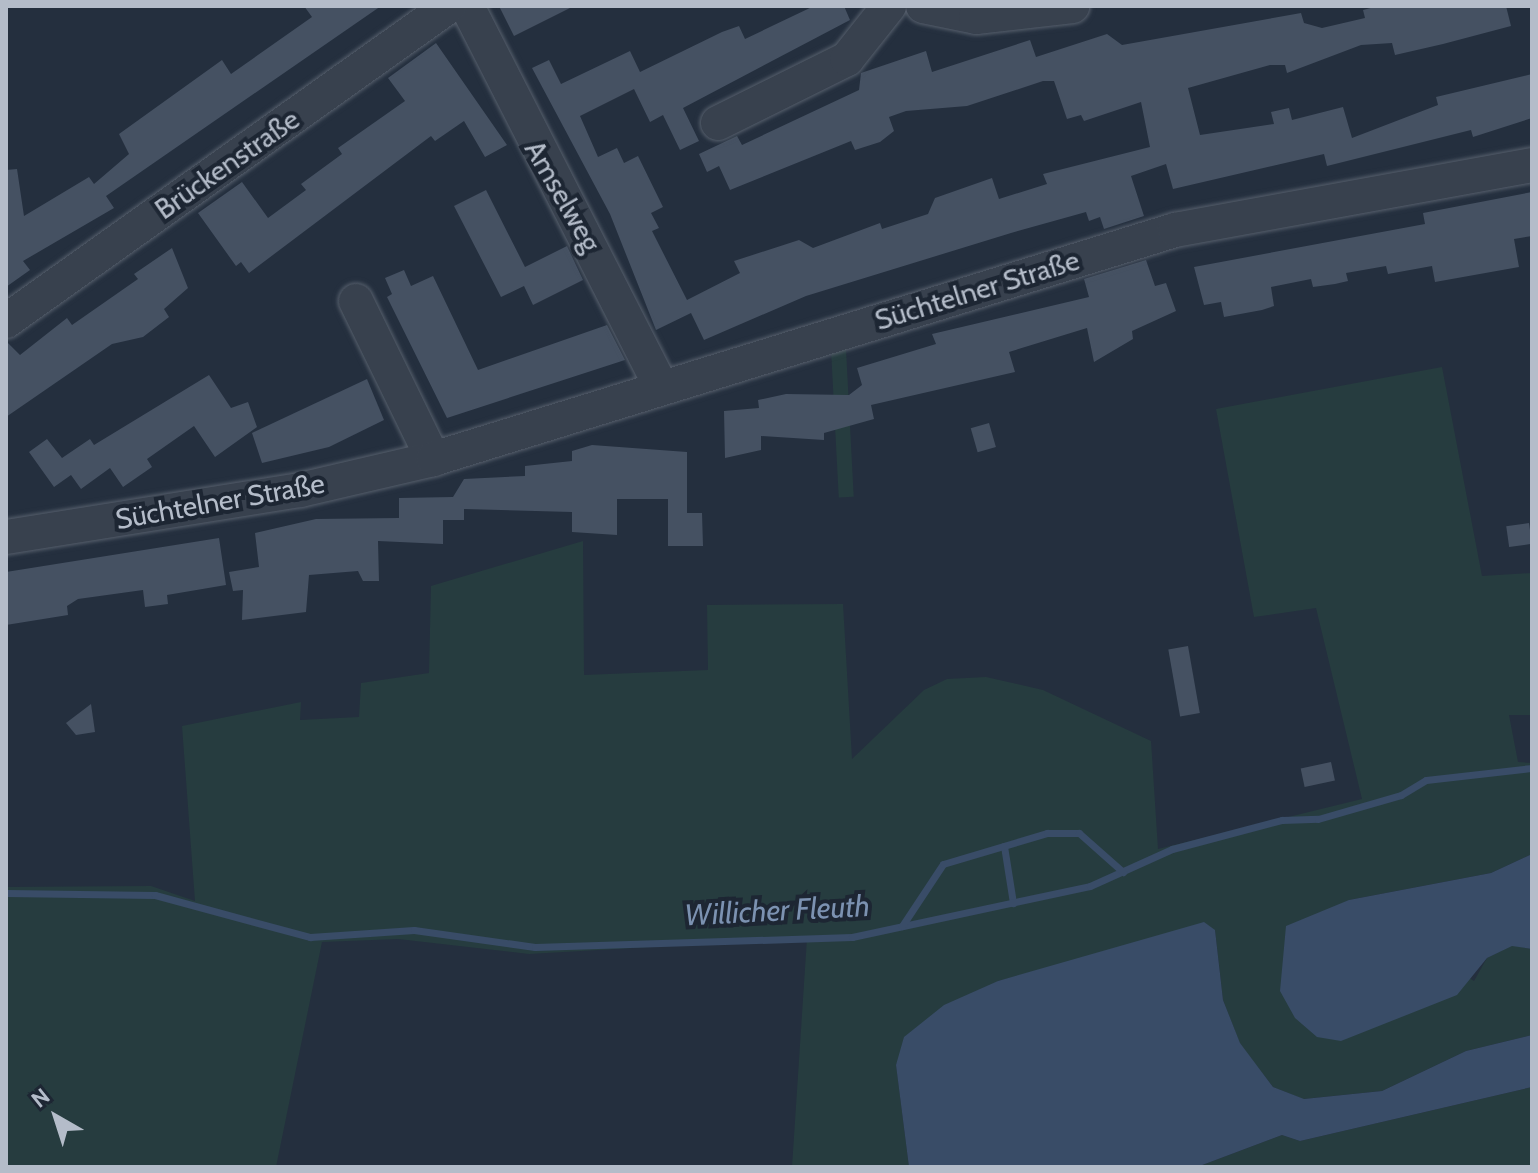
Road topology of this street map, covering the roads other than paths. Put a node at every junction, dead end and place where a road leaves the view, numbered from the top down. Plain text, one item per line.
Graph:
1 (449, 6) edge
2 (467, 6) edge
3 (889, 6) edge
4 (923, 6) edge
5 (1072, 6) edge
6 (718, 123) dead end
7 (1532, 165) edge
8 (356, 301) dead end
9 (6, 321) edge
10 (660, 385) junction
11 (433, 459) junction
12 (6, 537) edge

1 - 9 street, Brückenstraße
2 - 10 street, Amselweg
3 - 6 street
4 - 5 street
7 - 10 street, Süchtelner Straße
8 - 11 street
10 - 11 street, Süchtelner Straße
11 - 12 street, Süchtelner Straße

